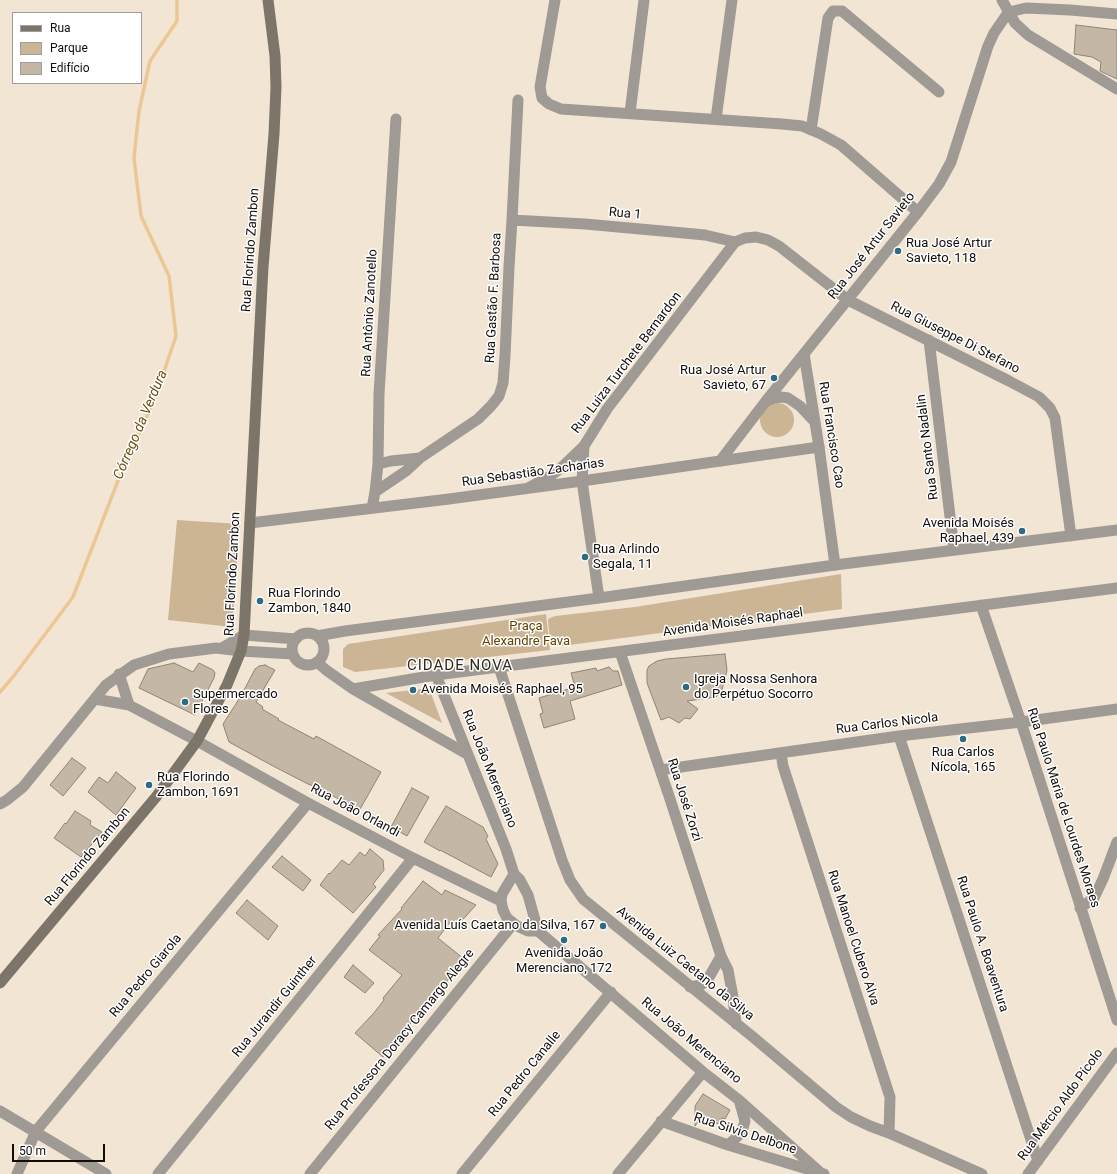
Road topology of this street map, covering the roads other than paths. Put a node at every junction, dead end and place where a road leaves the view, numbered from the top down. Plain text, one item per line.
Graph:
1 (268, 0) edge
2 (555, 0) edge
3 (644, 0) edge
4 (732, 0) edge
5 (1002, 0) edge
6 (1009, 12) junction
7 (1117, 14) edge
8 (1117, 89) edge
9 (939, 92) dead end
10 (518, 100) dead end
11 (630, 113) junction
12 (396, 119) dead end
13 (716, 119) junction
14 (811, 130) junction
15 (918, 212) junction
16 (512, 220) junction
17 (736, 242) junction
18 (848, 300) junction
19 (929, 340) junction
20 (804, 354) junction
21 (766, 402) junction
22 (815, 422) junction
23 (584, 446) junction
24 (819, 447) junction
25 (420, 458) junction
26 (720, 461) junction
27 (378, 464) junction
28 (582, 481) junction
29 (528, 488) junction
30 (375, 492) junction
31 (372, 508) junction
32 (250, 522) junction
33 (1117, 530) edge
34 (1071, 536) junction
35 (954, 550) junction
36 (835, 565) junction
37 (1117, 588) edge
38 (599, 598) junction
39 (981, 605) junction
40 (244, 635) junction
41 (318, 636) junction
42 (296, 639) junction
43 (222, 648) junction
44 (241, 651) junction
45 (620, 652) junction
46 (293, 654) junction
47 (317, 662) junction
48 (499, 667) junction
49 (119, 674) junction
50 (436, 675) junction
51 (353, 689) junction
52 (95, 698) junction
53 (129, 705) junction
54 (1117, 709) edge
55 (1021, 722) junction
56 (899, 736) junction
57 (198, 741) junction
58 (781, 752) junction
59 (467, 754) junction
60 (660, 770) junction
61 (308, 803) junction
62 (0, 804) edge
63 (1117, 842) edge
64 (413, 858) junction
65 (514, 874) junction
66 (501, 901) junction
67 (1080, 908) junction
68 (513, 924) junction
69 (538, 930) junction
70 (721, 956) junction
71 (0, 983) edge
72 (690, 987) junction
73 (611, 992) junction
74 (1117, 1020) edge
75 (736, 1024) junction
76 (1117, 1053) edge
77 (703, 1072) junction
78 (739, 1100) junction
79 (0, 1111) edge
80 (661, 1121) junction
81 (36, 1131) junction
82 (889, 1133) junction
83 (728, 1145) junction
84 (1038, 1161) junction
85 (822, 1173) edge
86 (17, 1174) edge
87 (106, 1174) edge
88 (158, 1174) edge
89 (310, 1174) edge
90 (462, 1174) edge
91 (618, 1174) edge
92 (982, 1174) edge
93 (1028, 1174) edge

1 - 32 main road, Rua Florindo Zambon
2 - 11 street
3 - 11 street
4 - 13 street
5 - 6 street
6 - 7 street
6 - 8 street
6 - 15 street, Rua José Artur Savieto
9 - 14 street
10 - 16 street, Rua Gastão F. Barbosa
11 - 13 street
12 - 27 street, Rua Antônio Zanotello
13 - 14 street
14 - 15 street
15 - 18 street, Rua José Artur Savieto
16 - 17 street, Rua 1
16 - 25 street, Rua Gastão F. Barbosa
17 - 18 street, Rua Giuseppe Di Stefano
17 - 23 street, Rua Luiza Turchete Bernardon
18 - 19 street, Rua Giuseppe Di Stefano
18 - 20 street, Rua José Artur Savieto
19 - 34 street, Rua Giuseppe Di Stefano
19 - 35 street, Rua Santo Nadalin
20 - 21 street, Rua José Artur Savieto
20 - 22 street, Rua Francisco Cao
21 - 22 street
21 - 26 street, Rua José Artur Savieto
22 - 24 street, Rua Francisco Cao
23 - 28 street
23 - 29 street, Rua Luiza Turchete Bernardon
24 - 26 street, Rua Sebastião Zacharias
24 - 36 street, Rua Francisco Cao
25 - 27 street
25 - 30 street, Rua Gastão F. Barbosa
26 - 28 street, Rua Sebastião Zacharias
27 - 30 street, Rua Antônio Zanotello
28 - 29 street, Rua Sebastião Zacharias
28 - 38 street
29 - 31 street, Rua Sebastião Zacharias
30 - 31 street, Rua Antônio Zanotello
31 - 32 street, Rua Sebastião Zacharias
32 - 40 main road, Rua Florindo Zambon
33 - 34 street
34 - 35 street
35 - 36 street
36 - 38 street
37 - 39 street, Avenida Moisés Raphael
38 - 41 street
39 - 45 street, Avenida Moisés Raphael
39 - 55 street, Rua Paulo Maria de Lourdes Moraes
40 - 42 street
40 - 43 street
40 - 44 main road, Rua Florindo Zambon
41 - 42 street
41 - 47 street
42 - 46 street
43 - 44 street
43 - 49 street
44 - 46 street
44 - 57 main road, Rua Florindo Zambon
45 - 48 street, Avenida Moisés Raphael
45 - 60 street, Rua José Zorzi
46 - 47 street
47 - 51 street
48 - 50 street, Avenida Moisés Raphael
48 - 72 street, Avenida Luiz Caetano da Silva
49 - 52 street
49 - 53 street
50 - 51 street, Avenida Moisés Raphael
50 - 59 street, Rua João Merenciano
51 - 59 street
52 - 53 street, Rua João Orlandi
52 - 62 street
53 - 57 street, Rua João Orlandi
54 - 55 street, Rua Carlos Nicola
55 - 56 street, Rua Carlos Nicola
55 - 67 street, Rua Paulo Maria de Lourdes Moraes
56 - 58 street, Rua Carlos Nicola
56 - 84 street, Rua Paulo A. Boaventura
57 - 61 street, Rua João Orlandi
57 - 71 main road, Rua Florindo Zambon
58 - 60 street, Rua Carlos Nicola
58 - 82 street, Rua Manoel Cubero Alva
59 - 65 street, Rua João Merenciano
60 - 70 street, Rua José Zorzi
61 - 64 street, Rua João Orlandi
61 - 81 street, Rua Pedro Giarola
63 - 67 street
64 - 66 street, Rua João Orlandi
64 - 88 street, Rua Jurandir Guinther
65 - 66 street
65 - 69 street, Rua João Merenciano
66 - 68 street
67 - 74 street, Rua Paulo Maria de Lourdes Moraes
68 - 69 street
68 - 89 street, Rua Professora Doracy Camargo Alegre
69 - 73 street, Rua João Merenciano
70 - 72 street
70 - 75 street, Rua José Zorzi
72 - 75 street, Avenida Luiz Caetano da Silva
73 - 77 street, Rua João Merenciano
73 - 90 street, Rua Pedro Canalle
75 - 82 street, Avenida Luiz Caetano da Silva
76 - 84 street, Rua Mércio Aldo Pícolo
77 - 78 street, Rua João Merenciano
77 - 80 street
78 - 83 street
78 - 85 street, Rua João Merenciano
79 - 81 street
80 - 83 street, Rua Silvio Delbone
80 - 91 street
81 - 86 street, Rua Pedro Giarola
81 - 87 street
82 - 92 street, Avenida Luiz Caetano da Silva
83 - 85 street, Rua Silvio Delbone
84 - 93 street, Rua Mércio Aldo Pícolo

